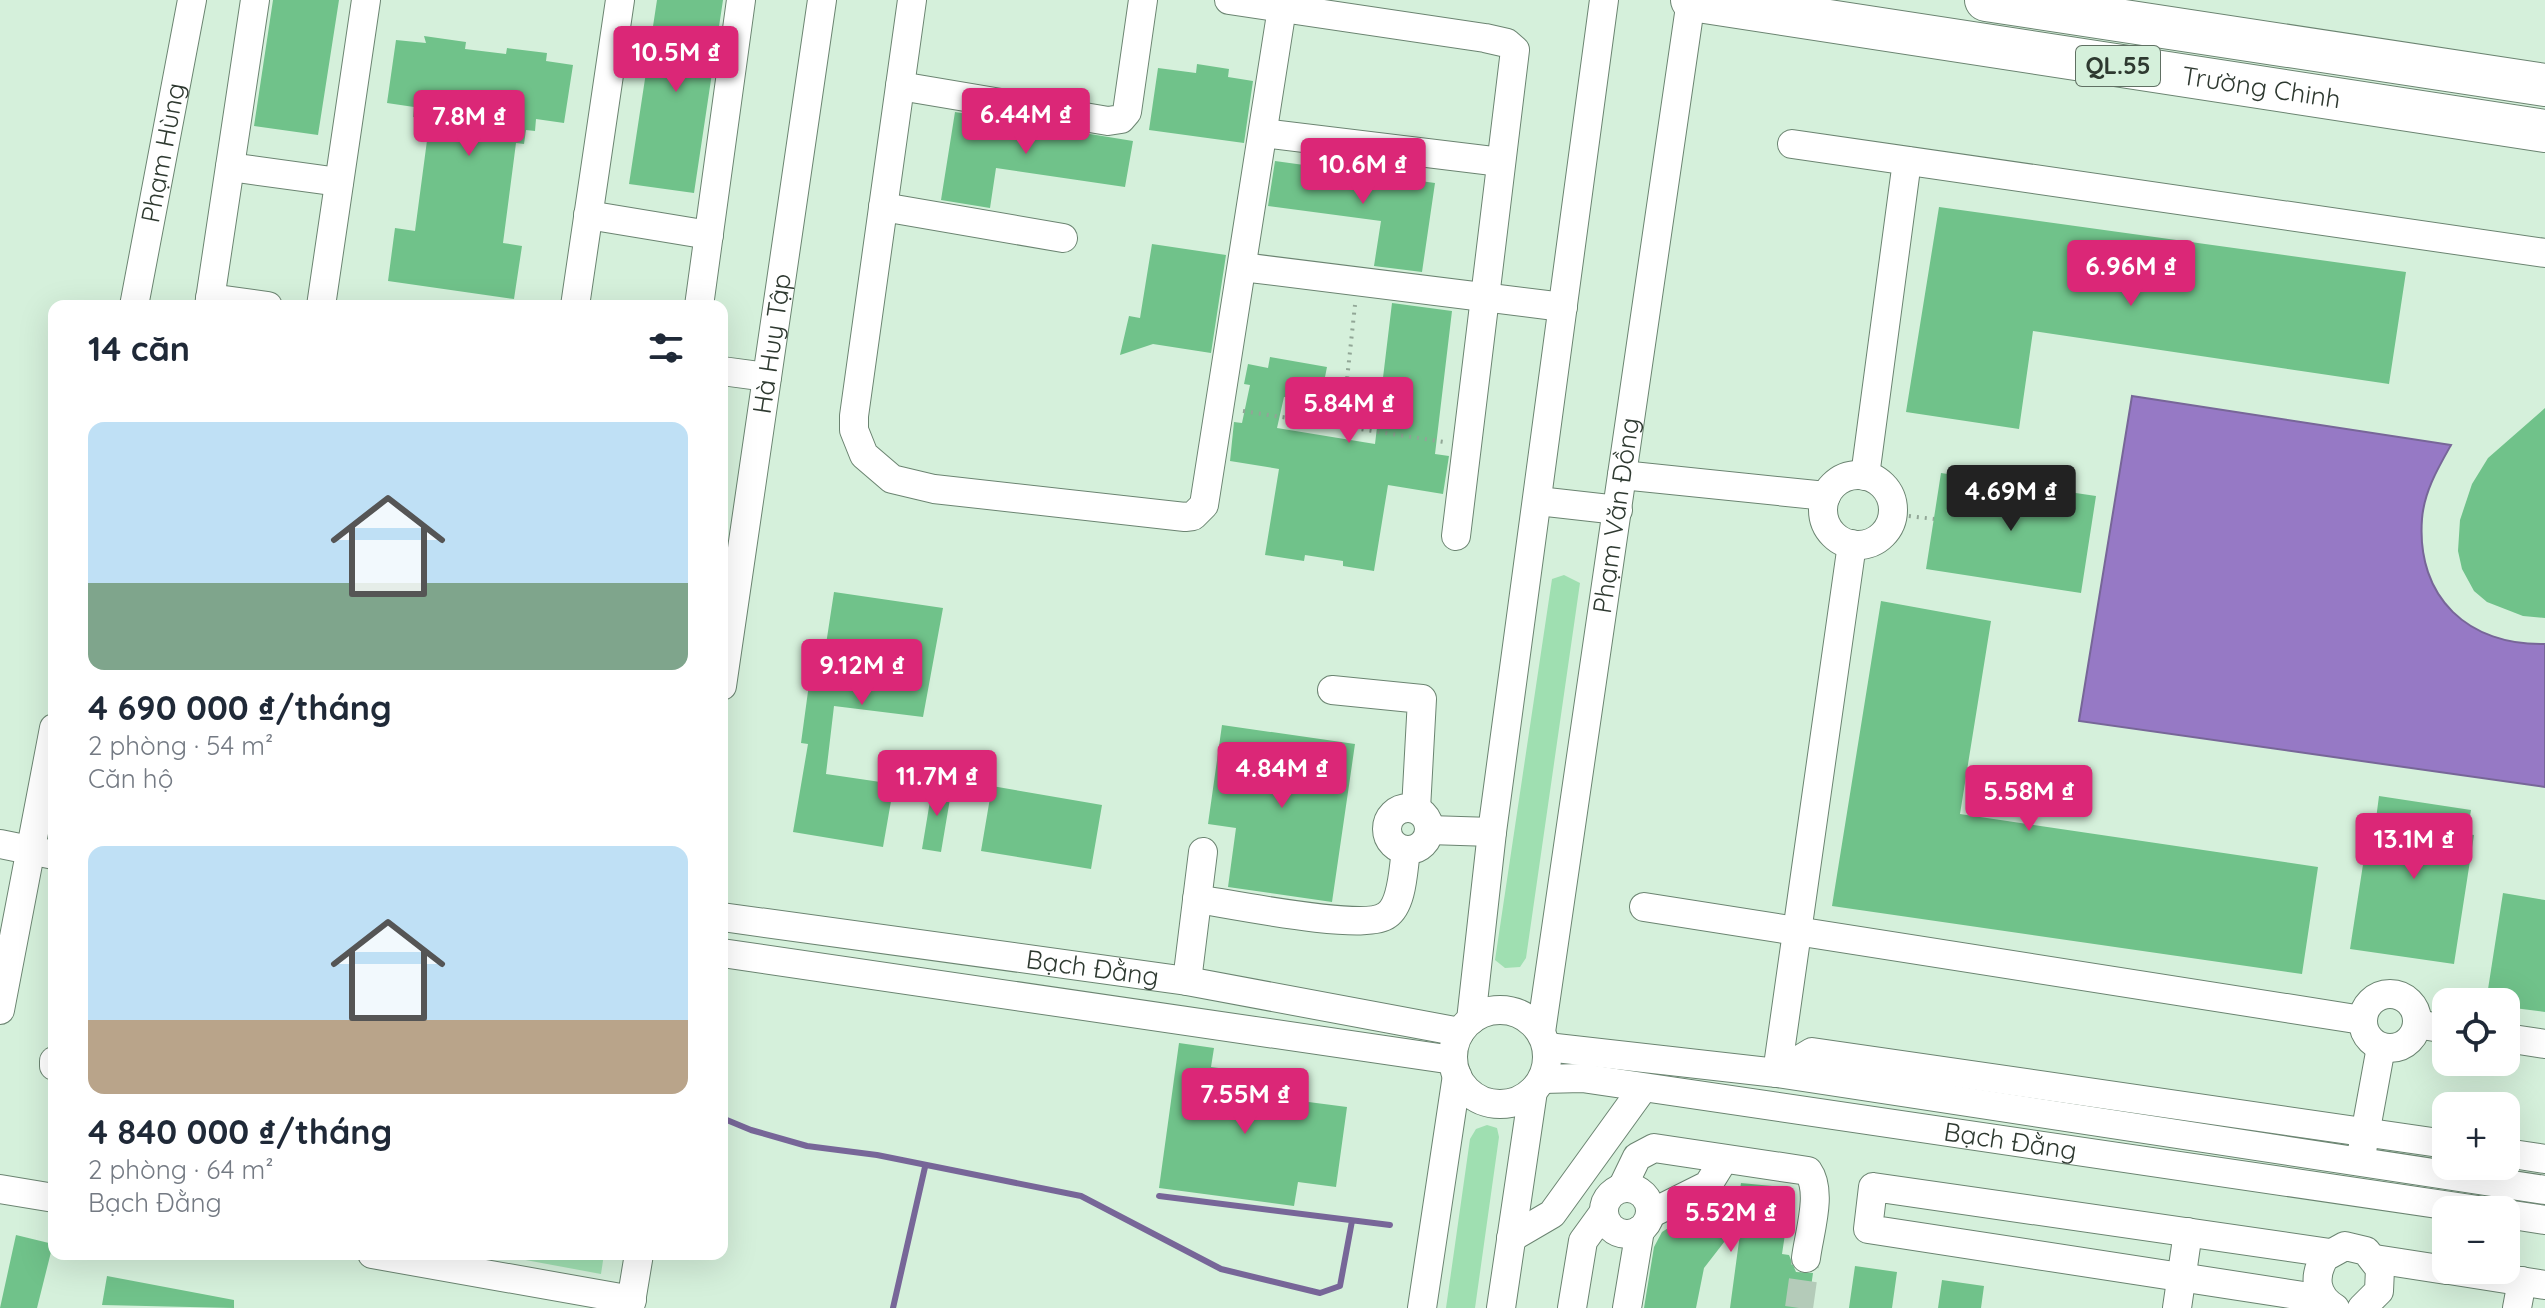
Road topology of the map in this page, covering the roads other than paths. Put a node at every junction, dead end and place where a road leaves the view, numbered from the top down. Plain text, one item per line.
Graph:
1 (192, 0) edge
2 (255, 0) edge
3 (366, 0) edge
4 (620, 0) edge
5 (741, 0) edge
6 (822, 0) edge
7 (912, 0) edge
8 (1143, 0) edge
9 (1229, 0) edge
10 (1604, 0) edge
11 (1692, 0) edge
12 (1986, 0) edge
13 (1282, 8) junction
14 (2545, 85) edge
15 (900, 86) junction
16 (2545, 131) edge
17 (1263, 133) junction
18 (1792, 144) dead end
19 (1907, 161) junction
20 (1501, 162) junction
21 (230, 167) junction
22 (339, 182) junction
23 (883, 207) junction
24 (588, 215) junction
25 (709, 235) junction
26 (1063, 238) dead end
27 (2545, 253) edge
28 (1242, 267) junction
29 (1485, 297) junction
30 (135, 300) edge
31 (210, 300) edge
32 (322, 300) edge
33 (576, 300) edge
34 (700, 300) edge
35 (1563, 307) junction
36 (728, 372) edge
37 (767, 377) junction
38 (1622, 475) junction
39 (1865, 476) junction
40 (1826, 496) junction
41 (1538, 501) junction
42 (1618, 510) junction
43 (1456, 536) dead end
44 (1852, 544) junction
45 (728, 645) edge
46 (1332, 690) dead end
47 (48, 796) edge
48 (46, 819) edge
49 (1422, 820) junction
50 (1492, 832) junction
51 (0, 844) edge
52 (1406, 851) junction
53 (1203, 852) dead end
54 (42, 853) edge
55 (1197, 899) junction
56 (1644, 907) dead end
57 (728, 918) edge
58 (1797, 931) junction
59 (728, 954) edge
60 (1187, 981) junction
61 (0, 1010) edge
62 (2362, 1020) junction
63 (2417, 1024) junction
64 (1466, 1026) junction
65 (2432, 1027) edge
66 (1544, 1039) junction
67 (2520, 1040) edge
68 (2545, 1044) edge
69 (2381, 1047) junction
70 (1455, 1068) junction
71 (1777, 1073) junction
72 (1538, 1085) junction
73 (1643, 1088) junction
74 (2366, 1132) junction
75 (2432, 1142) edge
76 (2520, 1155) edge
77 (1724, 1159) junction
78 (2545, 1159) edge
79 (2361, 1162) junction
80 (1580, 1174) junction
81 (0, 1189) edge
82 (2545, 1190) edge
83 (2354, 1191) junction
84 (48, 1197) edge
85 (1611, 1199) junction
86 (2432, 1203) edge
87 (2520, 1216) edge
88 (2545, 1220) edge
89 (1645, 1222) junction
90 (2188, 1232) junction
91 (1511, 1238) junction
92 (2330, 1253) junction
93 (1806, 1258) tunnel mouth
94 (2375, 1259) junction
95 (403, 1260) edge
96 (638, 1260) edge
97 (2432, 1268) edge
98 (2182, 1277) junction
99 (2501, 1284) edge
100 (2528, 1291) edge
101 (2329, 1303) edge
102 (631, 1304) edge
103 (1422, 1308) edge
104 (1501, 1308) edge
105 (1572, 1308) edge
106 (1627, 1308) edge
107 (2177, 1308) edge
108 (2365, 1308) edge

1 - 30 street, Phạm Hùng
2 - 21 street
3 - 22 street
4 - 24 street
5 - 25 street
6 - 37 street, Hà Huy Tập
7 - 15 street
8 - 15 street
9 - 13 street
10 - 35 street
11 - 16 highway, Trường Chinh / QL.55
11 - 38 street, Phạm Văn Đồng
12 - 14 highway, Trường Chinh / QL.55
13 - 17 street
13 - 20 street
15 - 23 street
17 - 20 street
17 - 28 street
18 - 19 street
19 - 27 street
19 - 39 street
20 - 29 street
21 - 22 street
21 - 31 street
22 - 32 street
23 - 26 street
23 - 28 street
24 - 25 street
24 - 33 street
25 - 34 street
28 - 29 street
29 - 35 street
29 - 43 street
35 - 41 street
36 - 37 street
37 - 45 street, Hà Huy Tập
38 - 40 street
38 - 42 street, Phạm Văn Đồng
39 - 40 street
39 - 44 street
40 - 44 street
41 - 42 street
41 - 50 street
42 - 66 street, Phạm Văn Đồng
44 - 58 street
46 - 49 street
47 - 48 street
48 - 54 street
49 - 50 street
49 - 52 street
49 - 52 street
50 - 64 street
51 - 54 street
52 - 55 street
53 - 55 street
54 - 61 street
55 - 60 street
56 - 58 street
57 - 60 street, Bạch Đằng
58 - 62 street
58 - 71 street
59 - 70 street, Bạch Đằng
60 - 64 street, Bạch Đằng
62 - 63 street
62 - 69 street
63 - 65 street
63 - 69 street
64 - 66 street
64 - 70 street
66 - 71 street, Bạch Đằng
66 - 72 street
67 - 68 street
69 - 74 street
70 - 72 street
70 - 103 street
71 - 74 street
71 - 79 street, Bạch Đằng
72 - 73 street, Bạch Đằng
72 - 91 street
73 - 80 street
73 - 83 street, Bạch Đằng
74 - 75 street
74 - 79 street
76 - 78 street
77 - 85 street
77 - 89 street
77 - 93 street
79 - 82 street, Bạch Đằng
79 - 83 street
80 - 85 street
80 - 91 street
81 - 84 street
83 - 86 street, Bạch Đằng
85 - 89 street
85 - 89 street
85 - 105 street
87 - 88 street
89 - 106 street
90 - 92 street
90 - 98 street
90 - 98 street
91 - 104 street
92 - 94 street
92 - 101 street
94 - 97 street
94 - 108 street
95 - 102 street
96 - 102 street
98 - 101 street
98 - 107 street
99 - 100 street

